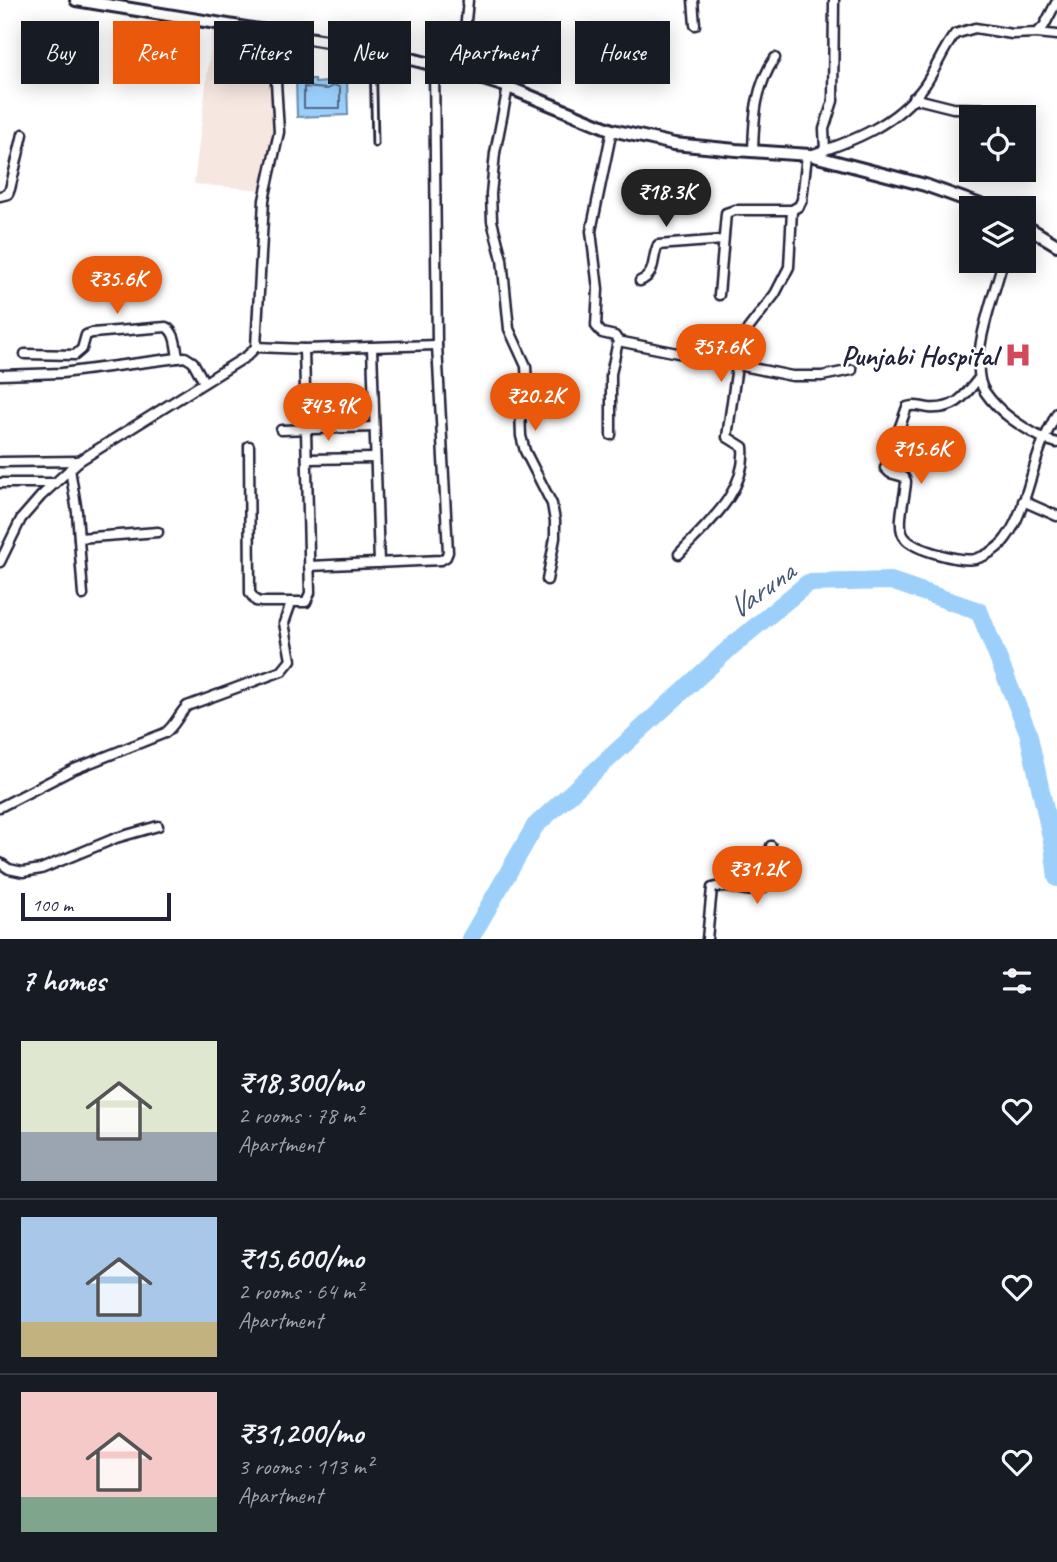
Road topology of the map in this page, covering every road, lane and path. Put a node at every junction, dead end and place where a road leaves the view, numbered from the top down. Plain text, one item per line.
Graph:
1 (76, 0) edge
2 (468, 0) edge
3 (693, 0) edge
4 (834, 0) edge
5 (1057, 1) edge
6 (466, 21) edge
7 (214, 22) edge
8 (695, 25) dead end
9 (1037, 33) junction
10 (1057, 35) edge
11 (775, 58) dead end
12 (276, 84) edge
13 (374, 84) edge
14 (434, 84) edge
15 (499, 84) edge
16 (508, 87) junction
17 (913, 98) junction
18 (959, 108) edge
19 (612, 130) junction
20 (23, 134) dead end
21 (375, 144) dead end
22 (825, 150) junction
23 (753, 151) junction
24 (809, 155) junction
25 (0, 196) edge
26 (959, 197) edge
27 (792, 209) junction
28 (1036, 232) edge
29 (723, 240) junction
30 (1057, 245) edge
31 (1000, 273) edge
32 (640, 281) dead end
33 (719, 295) dead end
34 (618, 341) junction
35 (437, 345) junction
36 (372, 346) junction
37 (256, 347) junction
38 (304, 349) junction
39 (25, 354) dead end
40 (178, 358) junction
41 (737, 366) junction
42 (852, 370) dead end
43 (0, 375) edge
44 (979, 378) junction
45 (204, 382) junction
46 (1057, 413) edge
47 (374, 427) junction
48 (306, 429) junction
49 (281, 430) dead end
50 (611, 435) dead end
51 (1044, 439) junction
52 (1057, 443) edge
53 (250, 446) dead end
54 (375, 458) junction
55 (307, 459) junction
56 (79, 461) junction
57 (0, 462) edge
58 (70, 470) junction
59 (0, 483) edge
60 (55, 483) junction
61 (1023, 501) junction
62 (1057, 516) edge
63 (158, 532) dead end
64 (79, 538) junction
65 (679, 554) dead end
66 (0, 562) edge
67 (379, 563) junction
68 (309, 566) junction
69 (547, 580) dead end
70 (83, 595) dead end
71 (291, 603) junction
72 (0, 807) edge
73 (158, 826) dead end
74 (771, 846) dead end
75 (0, 863) edge
76 (706, 939) edge

1 - 7 street
2 - 6 street
3 - 8 street
4 - 22 street
5 - 9 street
9 - 10 street
9 - 17 street
11 - 23 street
12 - 37 street
13 - 21 lane
14 - 35 street
15 - 16 street
16 - 19 street
16 - 69 street
17 - 18 street
17 - 22 street
19 - 23 street
19 - 34 street
20 - 25 street
22 - 24 street
23 - 24 street
24 - 26 street
24 - 27 street
27 - 29 street
27 - 41 street
28 - 30 street
29 - 32 street
29 - 33 street
31 - 44 street
34 - 41 street
34 - 50 street
35 - 36 street
35 - 67 street
36 - 38 street
36 - 47 street
37 - 38 street
37 - 45 street
38 - 48 street
39 - 40 street
40 - 43 street
40 - 45 street
41 - 42 street
41 - 65 street
44 - 51 street
44 - 61 street
45 - 56 street
46 - 51 street
47 - 48 street
47 - 54 street
48 - 49 street
48 - 55 street
51 - 52 street
51 - 61 street
53 - 71 street
54 - 55 street
54 - 67 street
55 - 68 street
56 - 57 street
56 - 58 street
58 - 60 street
58 - 64 street
59 - 60 street
60 - 66 street
61 - 62 street
63 - 64 street
64 - 70 street
67 - 68 street
68 - 71 street
71 - 72 street
73 - 75 street
74 - 76 street

